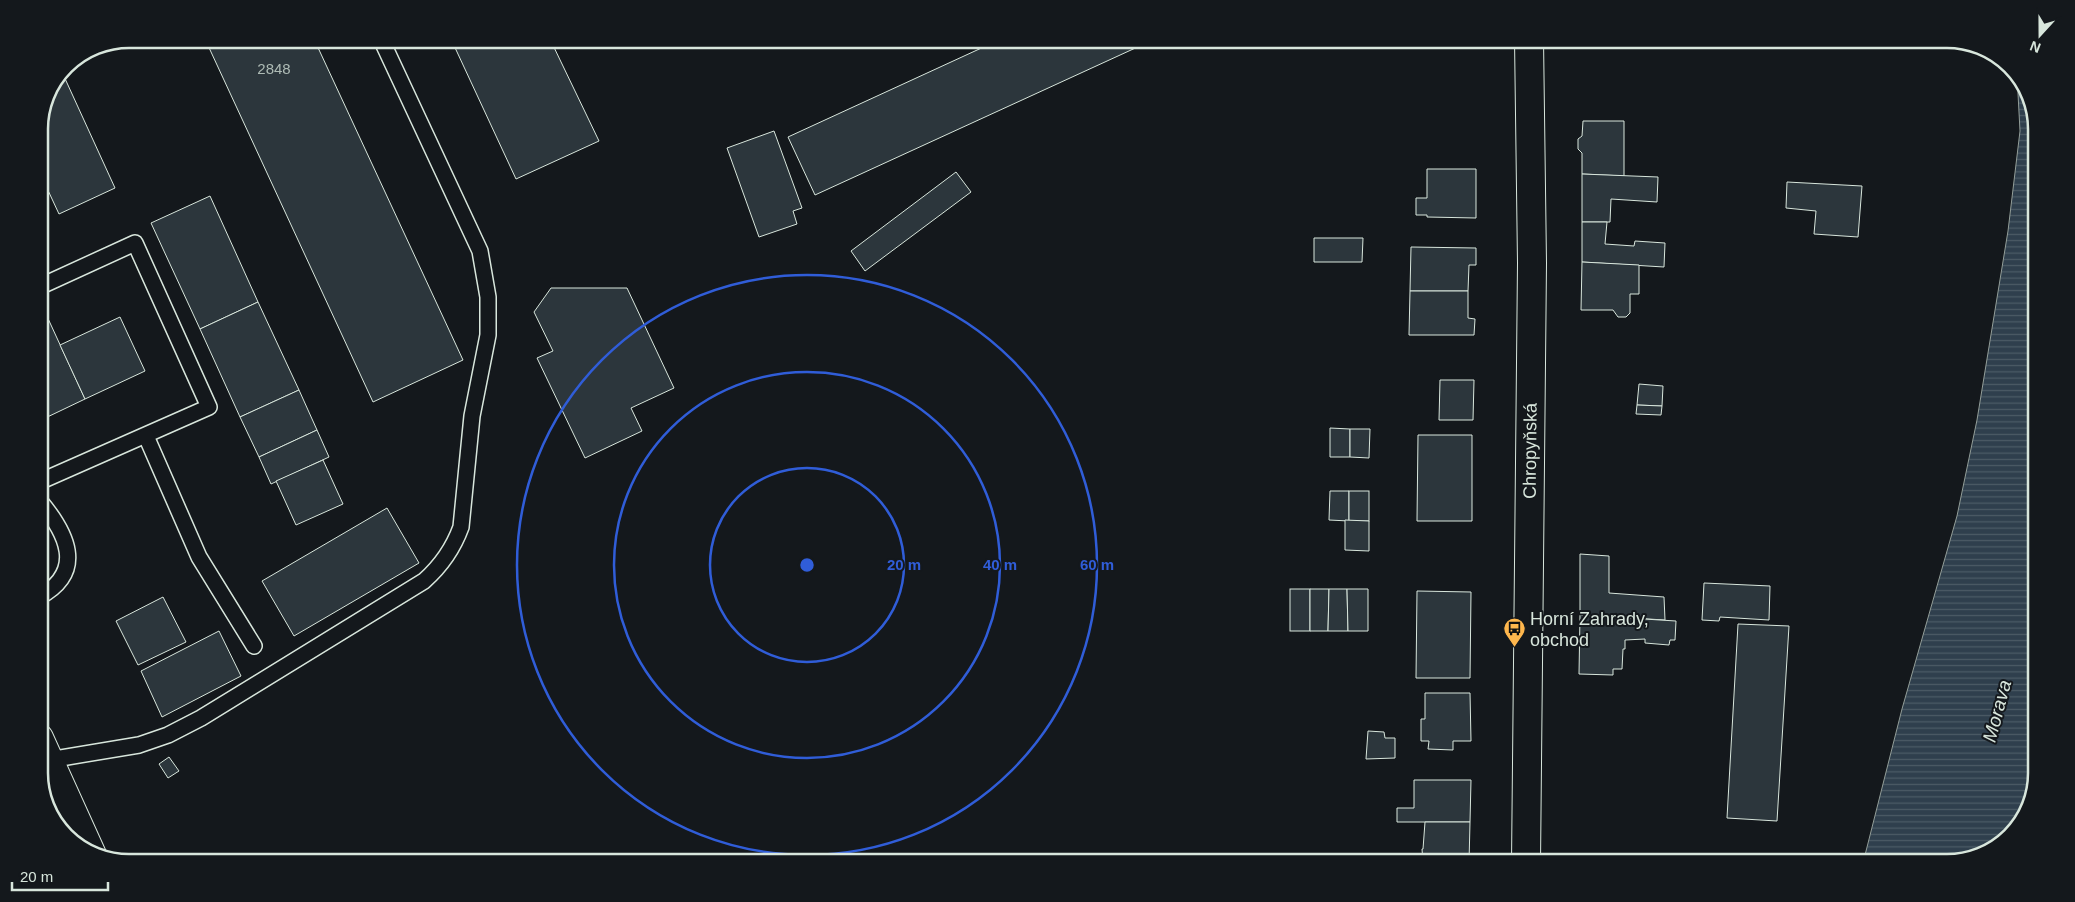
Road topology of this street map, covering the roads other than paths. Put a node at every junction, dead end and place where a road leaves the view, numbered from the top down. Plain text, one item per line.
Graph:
1 (385, 48) edge
2 (1529, 48) edge
3 (48, 282) edge
4 (146, 436) junction
5 (48, 478) edge
6 (48, 511) edge
7 (48, 591) edge
8 (254, 646) dead end
9 (48, 749) edge
10 (48, 758) edge
11 (87, 843) edge
12 (1526, 854) edge

1 - 9 lane
2 - 12 street, Chropyňská
3 - 4 lane
4 - 5 lane
4 - 8 lane
6 - 7 lane
10 - 11 street

